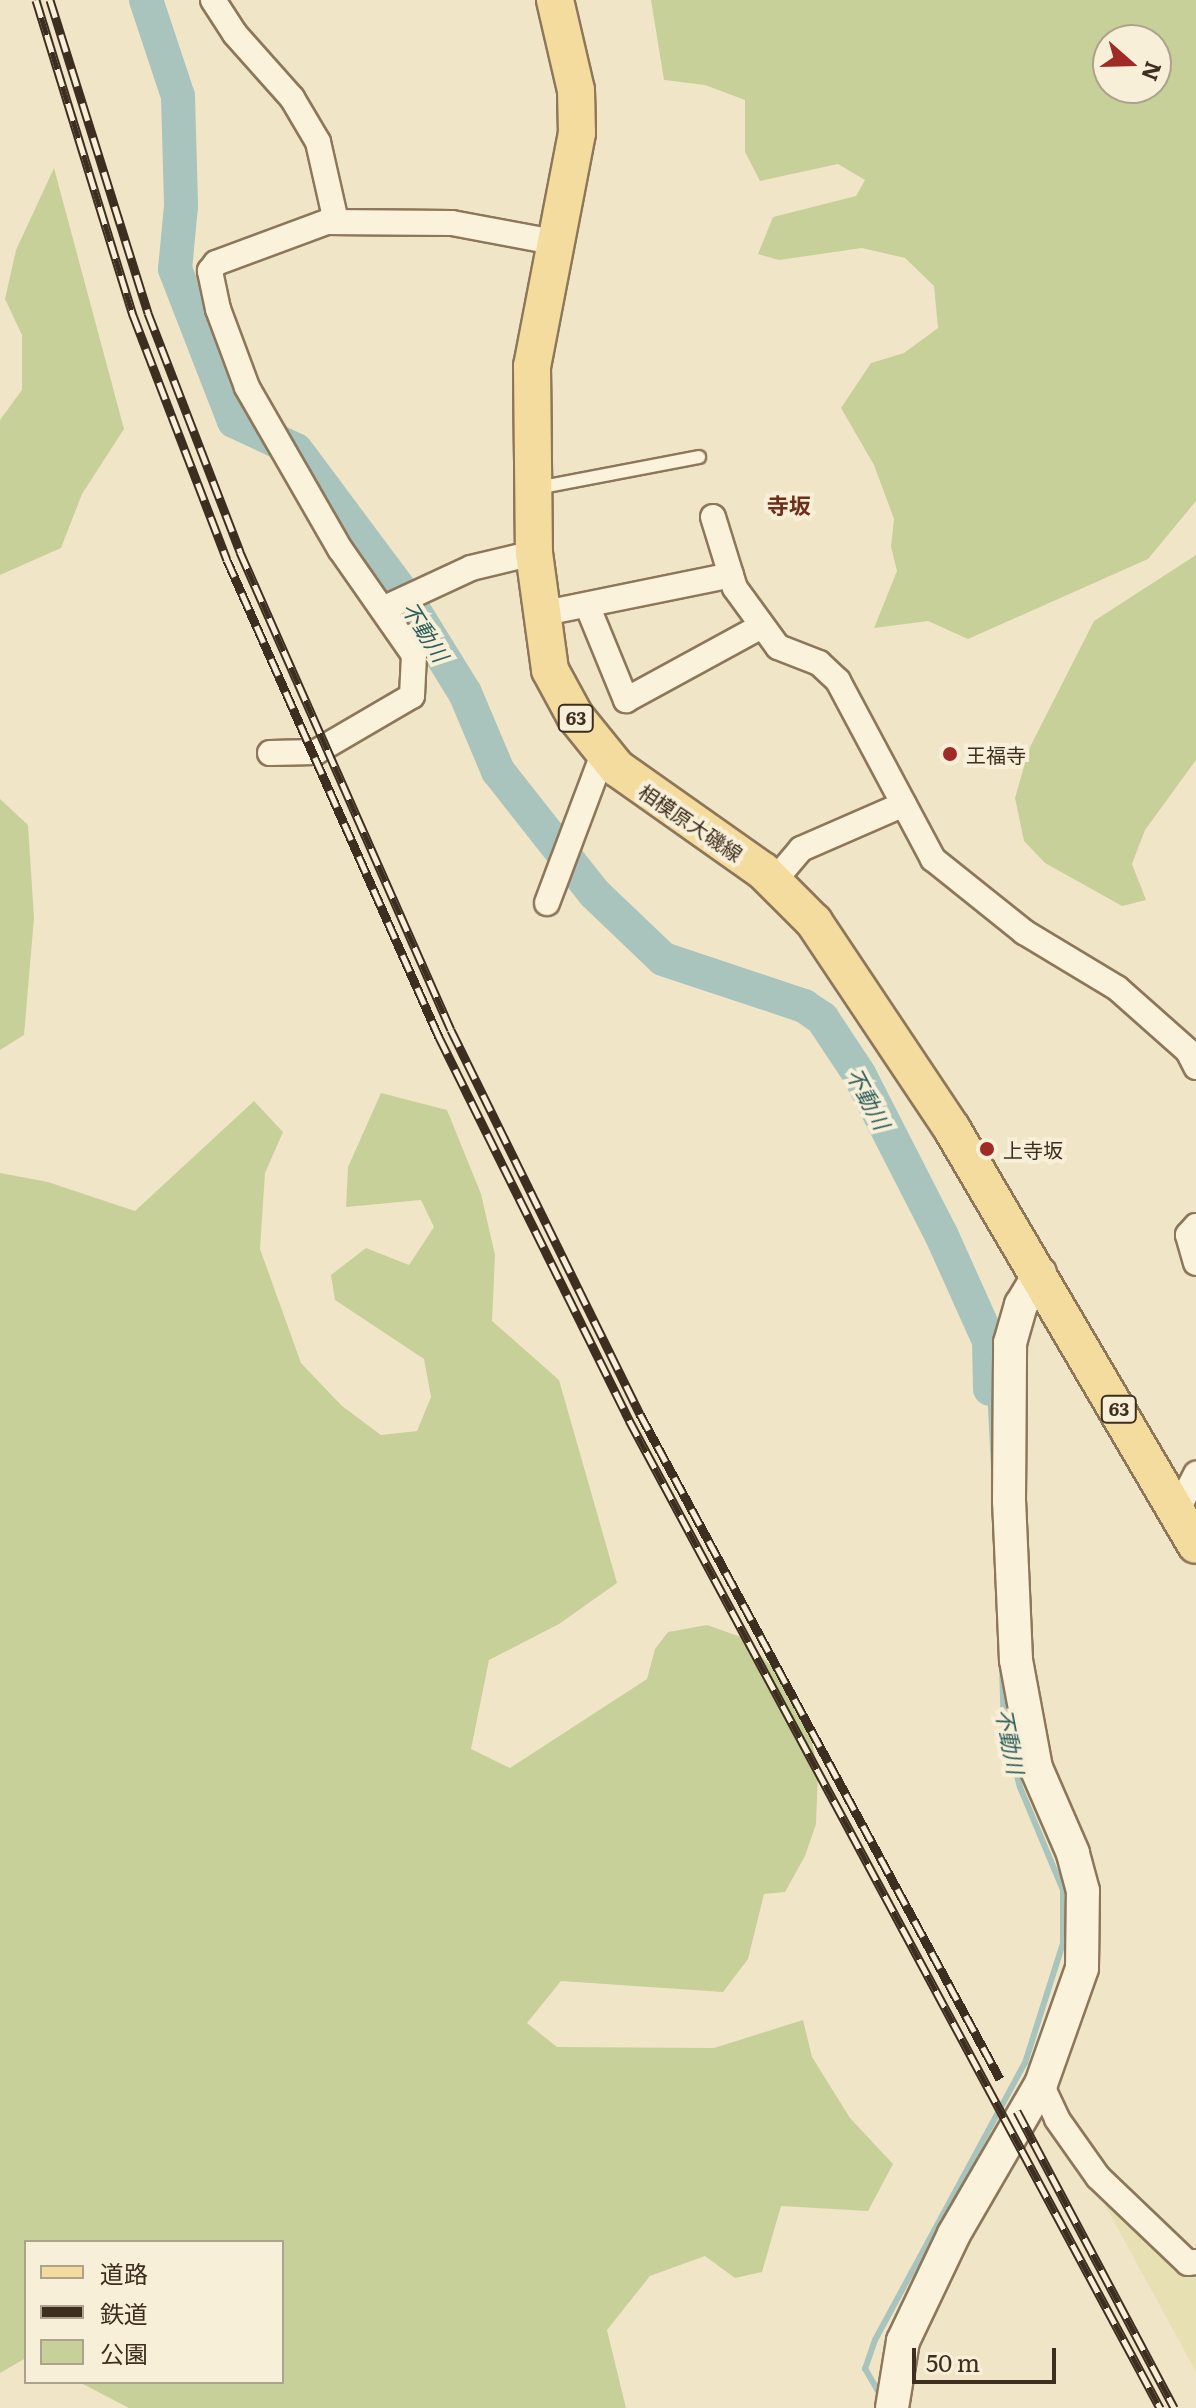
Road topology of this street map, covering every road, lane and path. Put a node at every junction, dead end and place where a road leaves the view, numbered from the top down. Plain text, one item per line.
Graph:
1 (213, 0) edge
2 (555, 0) edge
3 (336, 221) junction
4 (554, 242) junction
5 (699, 457) dead end
6 (533, 489) junction
7 (713, 517) dead end
8 (534, 553) junction
9 (731, 575) junction
10 (587, 605) junction
11 (385, 608) junction
12 (540, 614) junction
13 (760, 627) junction
14 (270, 753) dead end
15 (603, 754) junction
16 (904, 804) junction
17 (774, 881) junction
18 (547, 903) dead end
19 (1196, 1067) edge
20 (1196, 1226) edge
21 (1196, 1263) edge
22 (1040, 1273) junction
23 (1196, 1474) edge
24 (1177, 1511) junction
25 (1196, 1545) edge
26 (1041, 2084) junction
27 (1196, 2262) edge
28 (893, 2398) edge

1 - 3 street
2 - 4 main road, 相模原大磯線 / 63
3 - 4 street
3 - 11 street
4 - 6 main road, 相模原大磯線 / 63
5 - 6 lane
6 - 8 main road, 相模原大磯線 / 63
7 - 9 street
8 - 11 street
8 - 12 main road, 相模原大磯線 / 63
9 - 10 street
9 - 13 street
10 - 12 street
10 - 13 street
11 - 14 street
12 - 15 main road, 相模原大磯線 / 63
13 - 16 street
15 - 17 main road, 相模原大磯線 / 63
15 - 18 street
16 - 17 street
16 - 19 street
17 - 22 main road, 相模原大磯線 / 63
20 - 21 street
22 - 24 main road, 相模原大磯線 / 63
22 - 26 street
23 - 24 street
24 - 25 main road, 相模原大磯線 / 63
26 - 27 street
26 - 28 street

